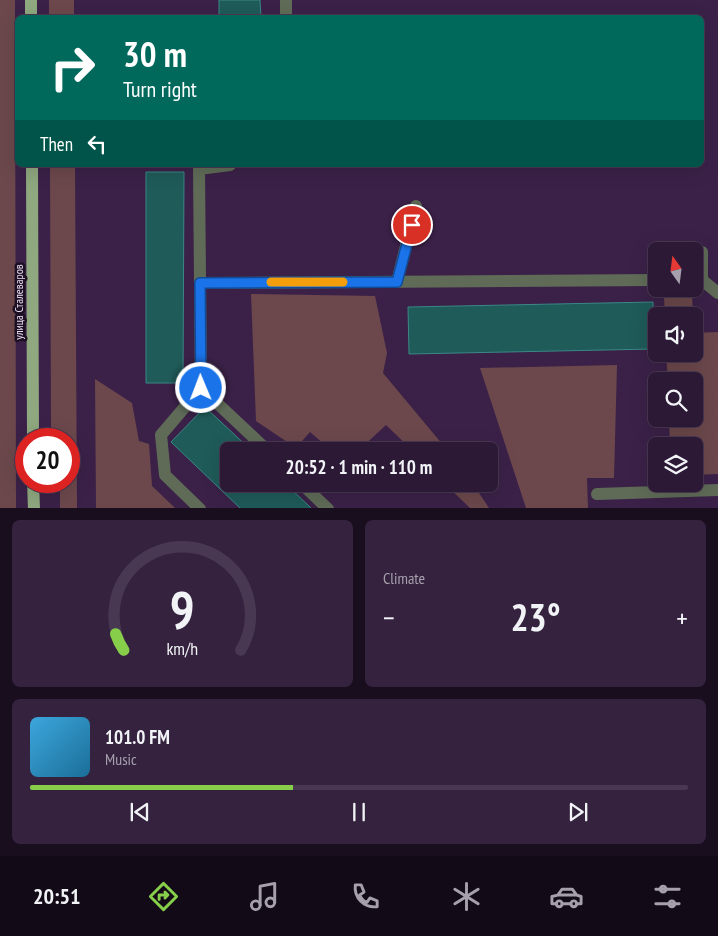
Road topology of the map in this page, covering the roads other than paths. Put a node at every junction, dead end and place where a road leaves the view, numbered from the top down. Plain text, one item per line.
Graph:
1 (31, 0) edge
2 (286, 0) edge
3 (31, 15) edge
4 (286, 15) edge
5 (32, 167) edge
6 (214, 167) edge
7 (416, 206) dead end
8 (648, 280) edge
9 (397, 282) junction
10 (200, 283) junction
11 (703, 283) edge
12 (718, 293) edge
13 (201, 388) junction
14 (33, 428) edge
15 (258, 442) edge
16 (718, 490) edge
17 (311, 492) edge
18 (34, 493) edge
19 (598, 494) dead end
20 (34, 508) edge
21 (200, 508) edge
22 (328, 508) edge

1 - 3 main road
2 - 4 lane
5 - 14 main road, улица Сталеваров
6 - 10 lane
7 - 9 lane
8 - 9 lane
9 - 10 lane
10 - 13 lane
11 - 12 lane
13 - 15 lane
13 - 21 lane
16 - 19 lane
17 - 22 lane
18 - 20 main road

